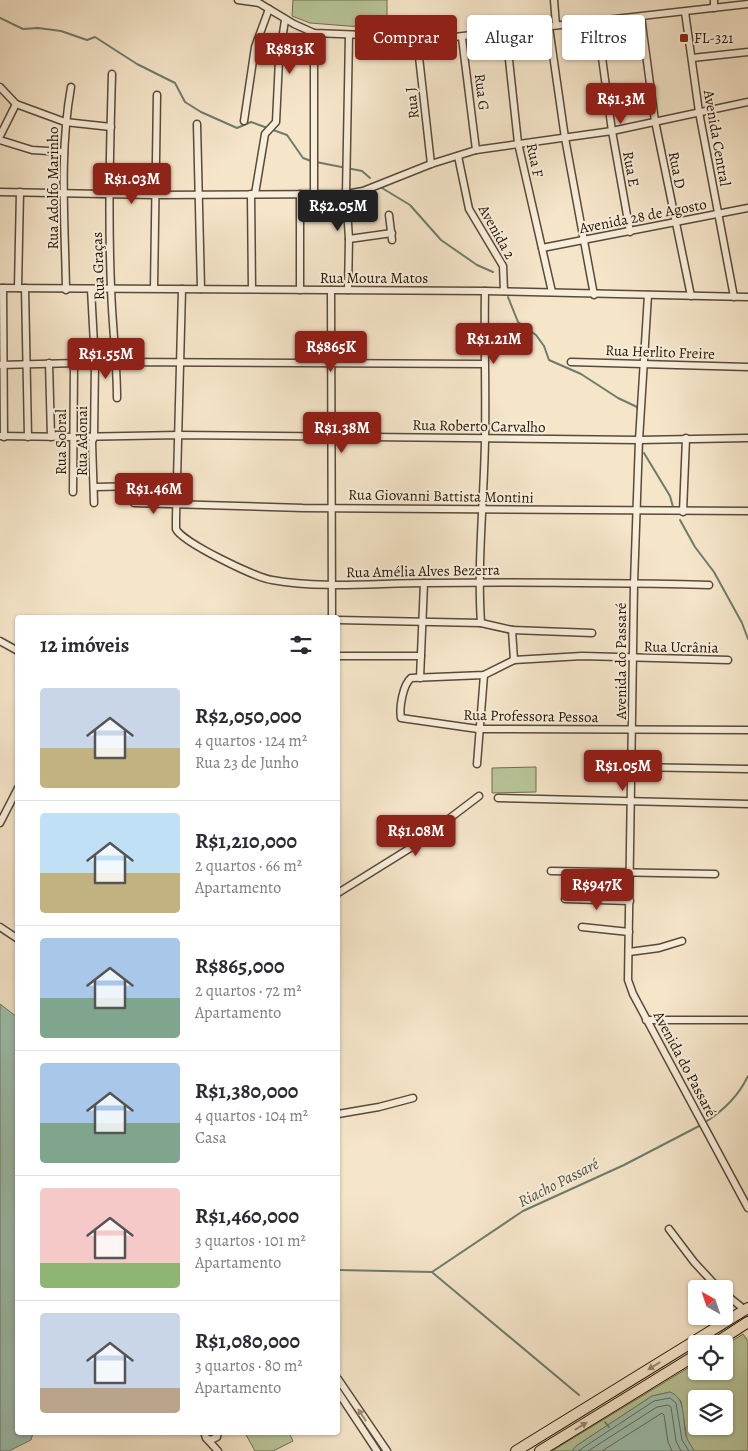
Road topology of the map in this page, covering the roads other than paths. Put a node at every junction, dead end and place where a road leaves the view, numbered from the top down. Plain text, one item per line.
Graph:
1 (238, 0) edge
2 (244, 0) edge
3 (554, 0) edge
4 (703, 0) edge
5 (714, 0) edge
6 (748, 4) edge
7 (714, 8) junction
8 (269, 9) junction
9 (704, 9) junction
10 (685, 12) junction
11 (645, 17) edge
12 (285, 20) junction
13 (562, 25) edge
14 (552, 26) junction
15 (314, 33) junction
16 (349, 35) junction
17 (355, 35) edge
18 (467, 37) edge
19 (457, 38) edge
20 (462, 38) junction
21 (645, 47) edge
22 (748, 52) edge
23 (692, 58) junction
24 (419, 60) edge
25 (509, 60) edge
26 (602, 60) edge
27 (112, 74) dead end
28 (0, 87) edge
29 (71, 87) dead end
30 (157, 95) dead end
31 (748, 102) edge
32 (16, 104) junction
33 (698, 112) junction
34 (244, 121) dead end
35 (655, 121) junction
36 (65, 122) junction
37 (197, 124) dead end
38 (2, 127) edge
39 (110, 127) junction
40 (612, 131) junction
41 (0, 136) edge
42 (565, 138) junction
43 (0, 140) edge
44 (518, 143) junction
45 (476, 150) junction
46 (64, 152) junction
47 (458, 156) junction
48 (431, 164) junction
49 (0, 192) edge
50 (20, 192) junction
51 (64, 193) junction
52 (109, 194) junction
53 (198, 194) junction
54 (253, 194) junction
55 (300, 194) junction
56 (314, 194) junction
57 (346, 194) junction
58 (154, 195) junction
59 (748, 208) edge
60 (718, 214) junction
61 (389, 215) dead end
62 (674, 222) junction
63 (630, 232) junction
64 (349, 238) junction
65 (584, 240) junction
66 (542, 248) junction
67 (1, 288) edge
68 (22, 288) junction
69 (154, 288) junction
70 (91, 289) junction
71 (111, 289) junction
72 (182, 289) junction
73 (202, 289) junction
74 (252, 289) junction
75 (66, 290) junction
76 (300, 290) junction
77 (331, 290) junction
78 (348, 290) junction
79 (485, 291) junction
80 (504, 291) junction
81 (552, 292) junction
82 (594, 295) junction
83 (648, 296) junction
84 (691, 296) junction
85 (734, 297) junction
86 (748, 297) edge
87 (117, 362) junction
88 (331, 362) junction
89 (571, 362) dead end
90 (49, 363) junction
91 (74, 363) junction
92 (95, 363) junction
93 (180, 363) junction
94 (644, 363) junction
95 (26, 364) junction
96 (483, 364) junction
97 (2, 365) edge
98 (748, 367) edge
99 (117, 398) dead end
100 (179, 435) junction
101 (2, 436) edge
102 (331, 436) junction
103 (28, 437) junction
104 (51, 437) junction
105 (73, 437) junction
106 (94, 437) junction
107 (686, 438) junction
108 (748, 438) edge
109 (485, 439) junction
110 (639, 440) junction
111 (95, 486) junction
112 (141, 486) dead end
113 (73, 492) dead end
114 (94, 503) dead end
115 (134, 503) dead end
116 (176, 505) junction
117 (331, 508) junction
118 (482, 510) junction
119 (636, 510) junction
120 (748, 511) edge
121 (684, 512) junction
122 (424, 583) junction
123 (480, 583) junction
124 (634, 584) junction
125 (332, 585) junction
126 (709, 585) dead end
127 (332, 615) edge
128 (340, 620) edge
129 (422, 621) junction
130 (481, 623) junction
131 (512, 630) junction
132 (592, 633) dead end
133 (0, 641) edge
134 (15, 649) edge
135 (340, 656) edge
136 (421, 656) junction
137 (633, 658) junction
138 (514, 660) junction
139 (728, 660) dead end
140 (484, 675) junction
141 (420, 678) junction
142 (478, 729) junction
143 (633, 730) junction
144 (748, 730) edge
145 (477, 764) dead end
146 (631, 768) junction
147 (748, 769) edge
148 (15, 794) edge
149 (479, 796) dead end
150 (498, 798) dead end
151 (630, 803) junction
152 (748, 804) edge
153 (0, 823) edge
154 (551, 871) dead end
155 (630, 873) junction
156 (715, 874) dead end
157 (340, 892) edge
158 (565, 899) dead end
159 (630, 901) junction
160 (582, 927) dead end
161 (0, 928) edge
162 (629, 932) junction
163 (15, 937) edge
164 (682, 940) dead end
165 (629, 952) junction
166 (646, 1020) junction
167 (748, 1020) edge
168 (413, 1098) dead end
169 (340, 1114) edge
170 (748, 1208) edge
171 (669, 1229) dead end
172 (711, 1280) edge
173 (733, 1300) edge
174 (746, 1309) edge
175 (747, 1324) edge
176 (710, 1331) junction
177 (705, 1335) edge
178 (712, 1335) edge
179 (728, 1335) edge
180 (688, 1347) edge
181 (688, 1360) edge
182 (340, 1382) edge
183 (340, 1395) edge
184 (205, 1435) edge
185 (216, 1435) edge
186 (218, 1451) edge
187 (377, 1451) edge
188 (387, 1451) edge
189 (516, 1451) edge
190 (540, 1451) edge

1 - 2 street
2 - 8 street
3 - 14 street
4 - 9 street
5 - 7 street
6 - 7 street
7 - 9 street
8 - 12 street
8 - 34 street
9 - 10 street
10 - 11 street
10 - 23 street, Avenida Central
12 - 15 street
12 - 54 street
13 - 14 street
14 - 42 street
15 - 16 street
15 - 56 street
16 - 17 street
16 - 57 street
18 - 20 street
19 - 20 street
20 - 45 street, Rua G
21 - 35 street, Rua D
22 - 23 street
23 - 33 street, Avenida Central
24 - 48 street, Rua J
25 - 44 street, Rua F
26 - 40 street, Rua E
27 - 39 street, Rua Graças
28 - 32 street
29 - 36 street, Rua Adolfo Marinho
30 - 58 street
31 - 33 street
32 - 36 street
32 - 38 street
33 - 35 street
33 - 60 street, Avenida Central
35 - 40 street
35 - 62 street, Rua D
36 - 39 street
36 - 46 street, Rua Adolfo Marinho
37 - 53 street
38 - 41 street
39 - 52 street, Rua Graças
40 - 42 street
40 - 63 street, Rua E
42 - 44 street
42 - 65 street
43 - 46 street
44 - 45 street
44 - 66 street, Rua F
45 - 47 street
46 - 51 street, Rua Adolfo Marinho
47 - 48 street
47 - 80 street, Avenida 2
48 - 57 street
49 - 50 street
50 - 51 street
50 - 68 street
51 - 52 street
51 - 75 street, Rua Adolfo Marinho
52 - 58 street
52 - 71 street, Rua Graças
53 - 54 street
53 - 58 street
53 - 73 street
54 - 55 street
54 - 74 street
55 - 56 street
55 - 76 street
56 - 57 street
57 - 64 street
58 - 69 street
59 - 60 street, Avenida 28 de Agosto
60 - 62 street, Avenida 28 de Agosto
60 - 85 street, Avenida Central
61 - 64 street
62 - 63 street, Avenida 28 de Agosto
62 - 84 street, Rua D
63 - 65 street, Avenida 28 de Agosto
64 - 78 street
65 - 66 street, Avenida 28 de Agosto
65 - 82 street
66 - 81 street, Rua F
67 - 68 street, Rua Moura Matos
67 - 97 street
68 - 75 street, Rua Moura Matos
68 - 95 street
69 - 71 street, Rua Moura Matos
69 - 72 street, Rua Moura Matos
70 - 71 street, Rua Moura Matos
70 - 75 street, Rua Moura Matos
70 - 92 street, Rua Adonai
71 - 87 street, Rua Graças
72 - 73 street, Rua Moura Matos
72 - 93 street
73 - 74 street, Rua Moura Matos
74 - 76 street, Rua Moura Matos
76 - 77 street, Rua Moura Matos
77 - 78 street, Rua Moura Matos
77 - 88 street
78 - 79 street, Rua Moura Matos
79 - 80 street, Rua Moura Matos
79 - 96 street
80 - 81 street, Rua Moura Matos
81 - 82 street, Rua Moura Matos
82 - 83 street, Rua Moura Matos
83 - 84 street, Rua Moura Matos
83 - 94 street, Avenida do Passaré
84 - 85 street, Rua Moura Matos
85 - 86 street, Rua Moura Matos
87 - 92 street
87 - 93 street
87 - 99 street, Rua Graças
88 - 93 street
88 - 96 street
88 - 102 street
89 - 94 street, Rua Herlito Freire
90 - 91 street
90 - 95 street
90 - 104 street
91 - 92 street
91 - 105 street, Rua Sobral
92 - 106 street, Rua Adonai
93 - 100 street
94 - 98 street, Rua Herlito Freire
94 - 110 street, Avenida do Passaré
95 - 97 street
95 - 103 street
96 - 109 street
97 - 101 street
100 - 102 street, Rua Roberto Carvalho
100 - 106 street, Rua Roberto Carvalho
100 - 116 street
101 - 103 street, Rua Roberto Carvalho
102 - 109 street, Rua Roberto Carvalho
102 - 117 street
103 - 104 street, Rua Roberto Carvalho
104 - 105 street, Rua Roberto Carvalho
105 - 106 street, Rua Roberto Carvalho
105 - 113 street, Rua Sobral
106 - 111 street, Rua Adonai
107 - 108 street, Rua Roberto Carvalho
107 - 110 street, Rua Roberto Carvalho
107 - 121 street
109 - 110 street, Rua Roberto Carvalho
109 - 118 street
110 - 119 street, Avenida do Passaré
111 - 112 street
111 - 114 street, Rua Adonai
115 - 116 street, Rua Giovanni Battista Montini
116 - 117 street, Rua Giovanni Battista Montini
116 - 125 street, Rua Amélia Alves Bezerra
117 - 118 street, Rua Giovanni Battista Montini
117 - 125 street
118 - 119 street, Rua Giovanni Battista Montini
118 - 123 street
119 - 121 street, Rua Giovanni Battista Montini
119 - 124 street, Avenida do Passaré
120 - 121 street, Rua Giovanni Battista Montini
122 - 123 street, Rua Amélia Alves Bezerra
122 - 125 street, Rua Amélia Alves Bezerra
122 - 129 street
123 - 124 street, Rua Amélia Alves Bezerra
123 - 130 street
124 - 126 street, Rua Amélia Alves Bezerra
124 - 137 street, Avenida do Passaré
125 - 127 street
128 - 129 street
129 - 130 street
129 - 136 street
130 - 131 street
131 - 132 street
131 - 138 street
133 - 134 street
135 - 136 street
136 - 141 street
137 - 138 street, Rua Ucrânia
137 - 139 street, Rua Ucrânia
137 - 143 street, Avenida do Passaré
138 - 140 street
140 - 141 street
140 - 142 street
141 - 142 street, Rua Professora Pessoa
142 - 143 street, Rua Professora Pessoa
142 - 145 street
143 - 144 street, Rua Professora Pessoa
143 - 146 street, Avenida do Passaré
146 - 147 street
146 - 151 street, Avenida do Passaré
148 - 153 street
149 - 157 street
150 - 151 street
151 - 152 street
151 - 155 street, Avenida do Passaré
154 - 155 street
155 - 156 street
155 - 159 street, Avenida do Passaré
158 - 159 street
159 - 162 street, Avenida do Passaré
160 - 162 street
161 - 163 street
162 - 165 street, Avenida do Passaré
164 - 165 street
165 - 166 street, Avenida do Passaré
166 - 167 street
166 - 170 street, Avenida do Passaré
168 - 169 street
171 - 172 street
173 - 174 street
174 - 176 main road
175 - 179 main road
176 - 177 main road
176 - 178 main road
180 -> 189 main road
190 -> 181 main road
188 -> 182 street
183 - 187 street
184 - 185 street
184 - 186 street

